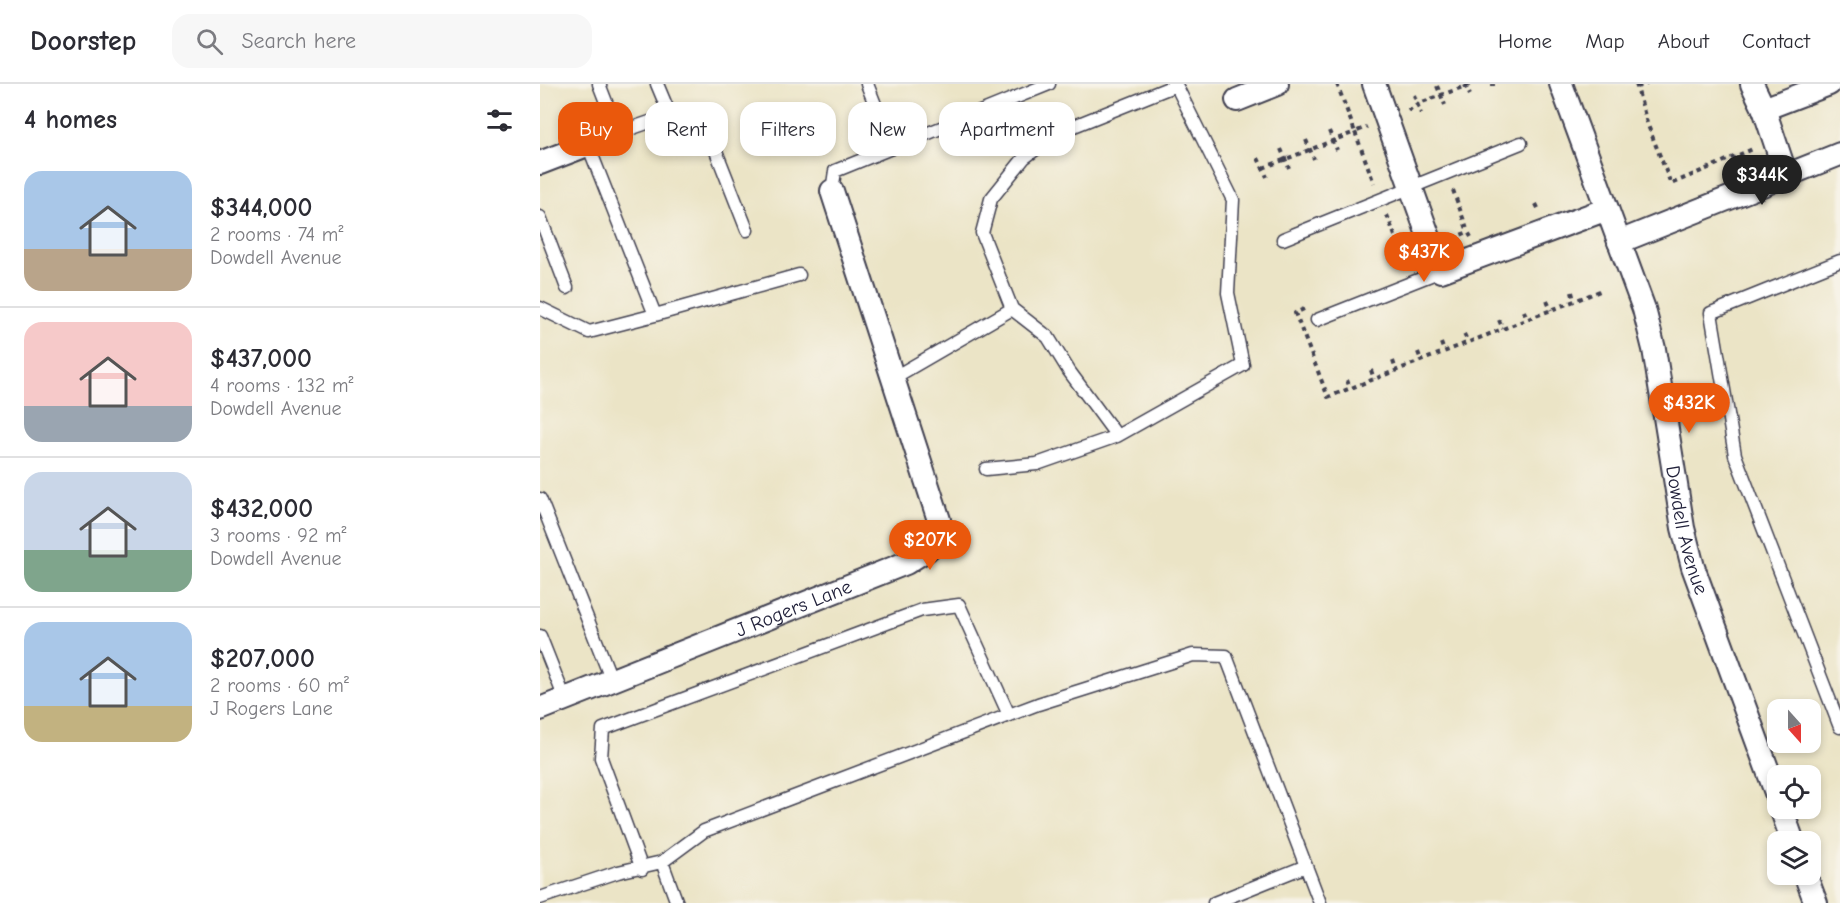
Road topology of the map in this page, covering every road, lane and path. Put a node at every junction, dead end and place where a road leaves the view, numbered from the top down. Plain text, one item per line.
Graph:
1 (599, 84) edge
2 (657, 84) edge
3 (867, 84) edge
4 (1049, 84) edge
5 (1277, 84) edge
6 (1374, 84) edge
7 (1465, 84) edge
8 (1562, 84) edge
9 (1647, 84) edge
10 (1752, 84) edge
11 (1829, 84) edge
12 (1437, 86) dead end
13 (1636, 86) edge
14 (1414, 95) dead end
15 (1470, 95) dead end
16 (1237, 100) dead end
17 (606, 102) edge
18 (665, 102) edge
19 (874, 102) edge
20 (1445, 105) dead end
21 (1764, 109) junction
22 (1421, 114) dead end
23 (1329, 131) dead end
24 (1354, 132) dead end
25 (927, 134) edge
26 (1306, 140) dead end
27 (1333, 140) junction
28 (1521, 143) dead end
29 (1761, 146) dead end
30 (1281, 150) dead end
31 (1309, 150) junction
32 (1337, 150) dead end
33 (1840, 154) edge
34 (559, 156) edge
35 (592, 156) edge
36 (718, 156) edge
37 (872, 156) edge
38 (1258, 158) dead end
39 (1314, 159) dead end
40 (1285, 160) junction
41 (540, 163) edge
42 (1263, 168) junction
43 (1289, 168) dead end
44 (1786, 175) junction
45 (1267, 177) dead end
46 (1411, 187) junction
47 (1453, 190) dead end
48 (832, 191) joint
49 (1607, 209) junction
50 (540, 217) edge
51 (747, 230) dead end
52 (1468, 232) dead end
53 (1283, 239) dead end
54 (1619, 242) junction
55 (1840, 261) edge
56 (1441, 272) junction
57 (799, 275) dead end
58 (567, 288) dead end
59 (1572, 292) dead end
60 (1574, 300) dead end
61 (1547, 301) dead end
62 (540, 308) edge
63 (1012, 309) junction
64 (1551, 310) dead end
65 (1524, 311) dead end
66 (655, 315) junction
67 (1527, 319) dead end
68 (1317, 320) dead end
69 (1499, 320) dead end
70 (1503, 329) dead end
71 (1464, 334) dead end
72 (1468, 342) dead end
73 (1441, 343) dead end
74 (1444, 351) dead end
75 (1418, 352) dead end
76 (1421, 360) dead end
77 (1393, 362) dead end
78 (1371, 370) dead end
79 (1396, 370) dead end
80 (893, 378) junction
81 (1374, 379) dead end
82 (1347, 380) dead end
83 (1350, 388) dead end
84 (1117, 436) junction
85 (986, 469) dead end
86 (540, 499) edge
87 (540, 636) edge
88 (612, 681) junction
89 (565, 699) junction
90 (540, 709) edge
91 (1009, 715) junction
92 (1840, 727) edge
93 (1767, 768) edge
94 (662, 862) junction
95 (1306, 867) junction
96 (642, 869) junction
97 (1809, 885) edge
98 (540, 897) edge
99 (677, 903) edge
100 (1214, 903) edge
101 (1320, 903) edge
102 (1816, 903) edge

1 - 17 lane
2 - 18 lane
3 - 19 lane
4 - 25 lane
5 - 16 street
6 - 46 street
7 - 15 path
8 - 49 street, Dowdell Avenue
9 - 13 path
10 - 21 street
11 - 21 street
12 - 20 path
13 - 29 path
14 - 22 path
21 - 44 street
23 - 27 path
24 - 27 path
26 - 31 path
27 - 31 path
27 - 32 path
28 - 46 lane
30 - 40 path
31 - 39 path
31 - 40 path
33 - 44 street
34 - 41 street
35 - 66 lane
36 - 51 lane
37 - 48 lane
38 - 42 path
40 - 42 path
40 - 43 path
42 - 45 path
44 - 54 street
46 - 53 lane
46 - 56 street
47 - 52 path
48 - 80 street, J Rogers Lane
49 - 54 street, Dowdell Avenue
49 - 56 street
50 - 58 lane
54 - 93 street, Dowdell Avenue
55 - 92 lane
56 - 68 lane
57 - 66 lane
59 - 60 path
61 - 64 path
62 - 66 lane
63 - 80 lane
63 - 84 lane
63 - 84 lane
65 - 67 path
69 - 70 path
71 - 72 path
73 - 74 path
75 - 76 path
77 - 79 path
78 - 81 path
80 - 88 street, J Rogers Lane
82 - 83 path
84 - 85 lane
86 - 88 lane
87 - 89 lane
88 - 89 street, J Rogers Lane
89 - 90 street, J Rogers Lane
91 - 94 lane
91 - 95 lane
91 - 96 lane
94 - 96 lane
94 - 99 lane
95 - 100 lane
95 - 101 lane
96 - 98 lane
97 - 102 street

